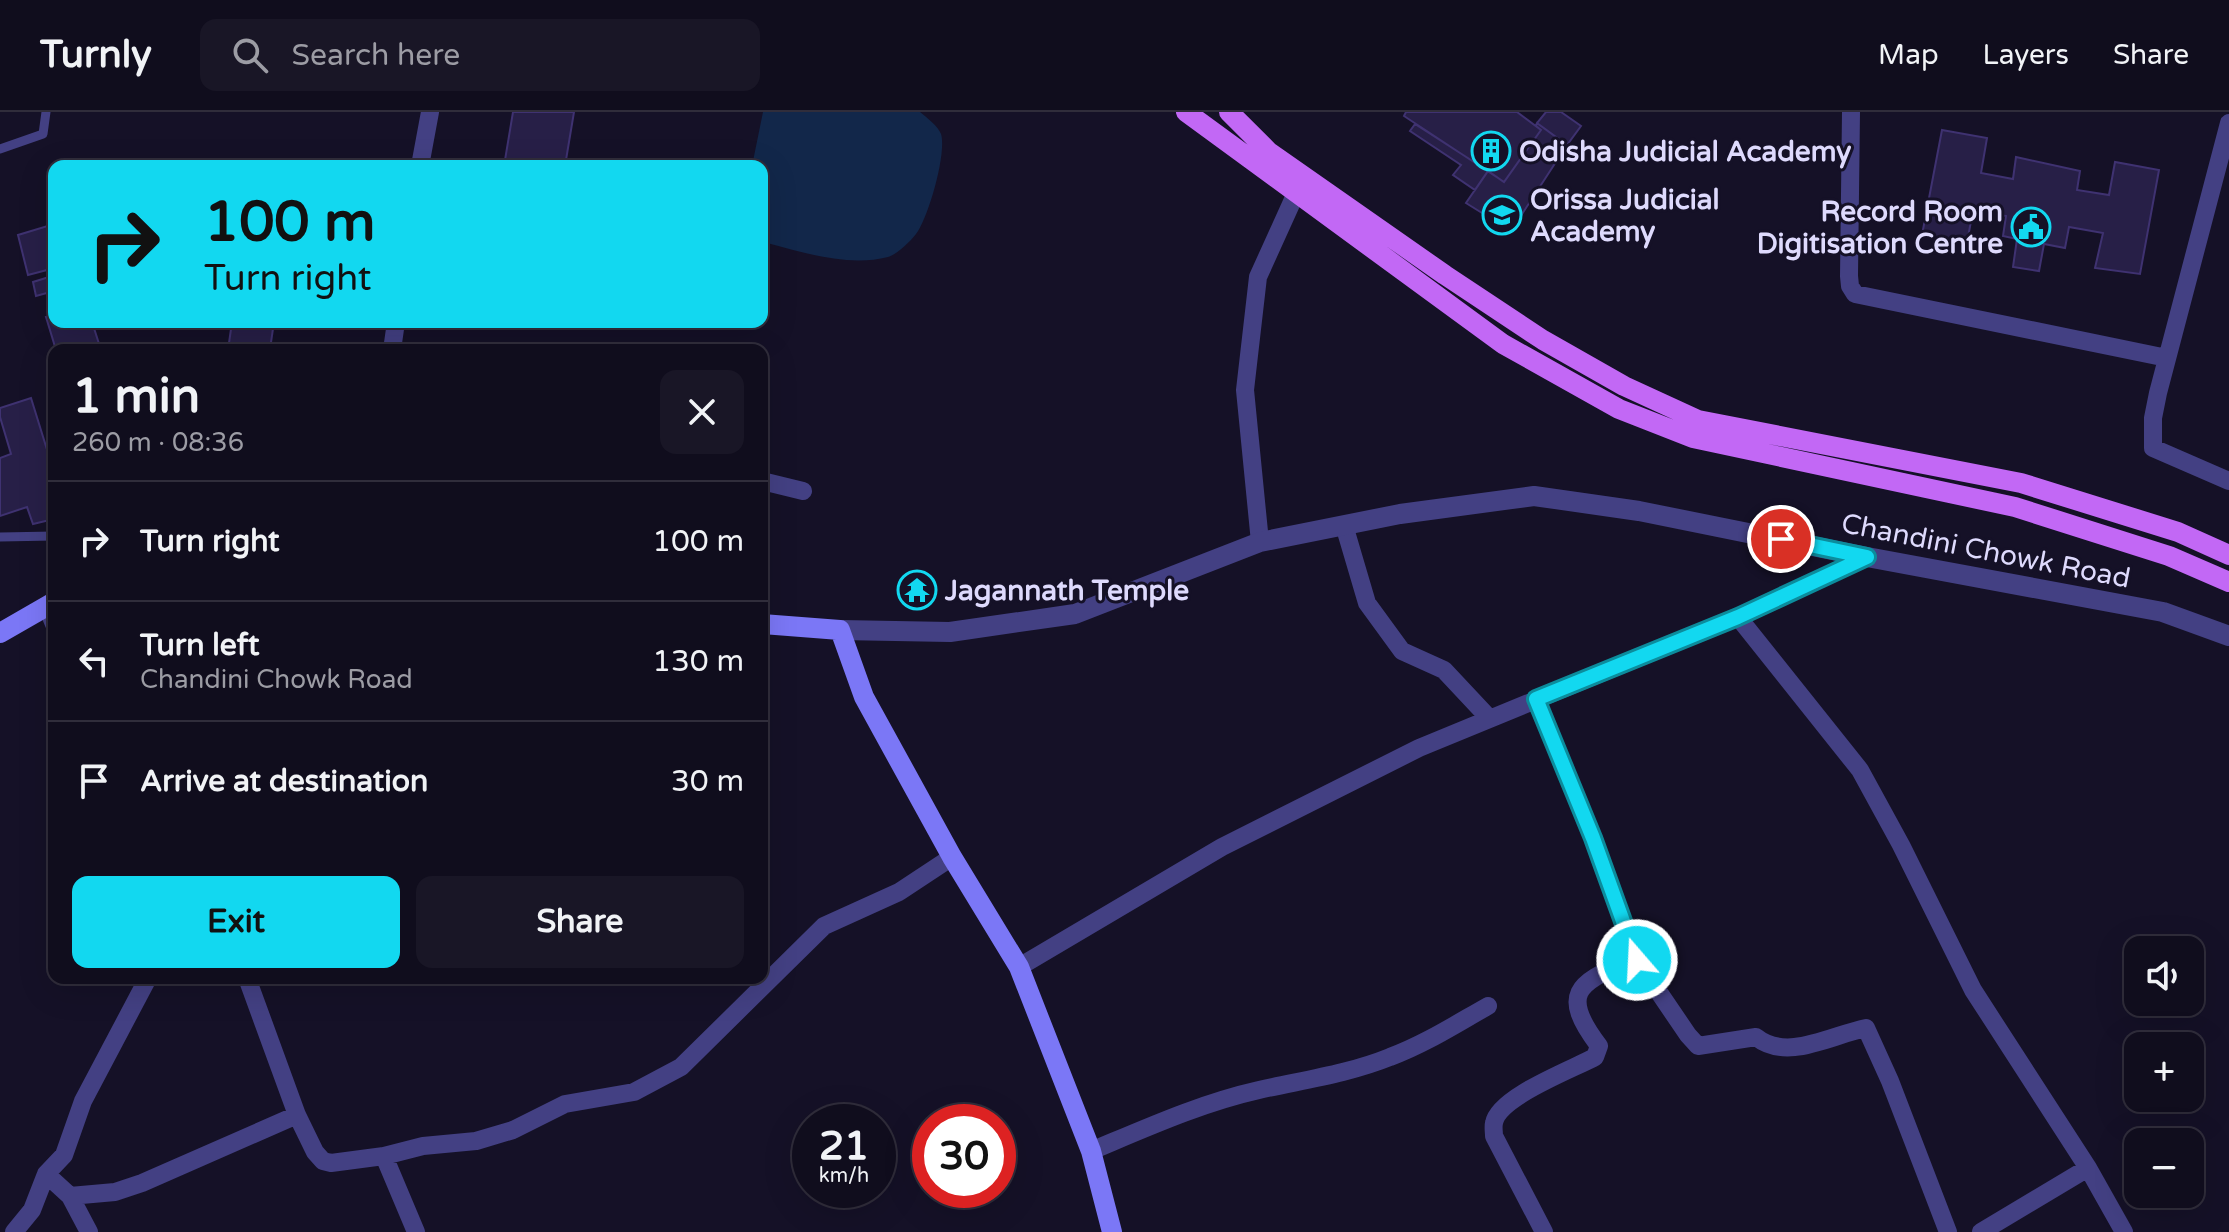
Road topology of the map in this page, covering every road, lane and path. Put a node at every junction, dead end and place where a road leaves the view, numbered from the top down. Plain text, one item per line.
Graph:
1 (46, 112) edge
2 (430, 112) edge
3 (1186, 112) edge
4 (1229, 112) edge
5 (1851, 112) edge
6 (2229, 123) edge
7 (0, 149) edge
8 (421, 160) edge
9 (1296, 193) junction
10 (2167, 358) junction
11 (2229, 481) edge
12 (768, 482) edge
13 (803, 491) dead end
14 (1344, 525) junction
15 (48, 536) edge
16 (0, 537) edge
17 (1260, 542) junction
18 (2229, 555) edge
19 (1867, 557) junction
20 (2229, 582) edge
21 (48, 613) edge
22 (1738, 617) junction
23 (768, 624) edge
24 (840, 630) junction
25 (0, 633) edge
26 (2229, 636) edge
27 (1536, 699) junction
28 (1489, 718) junction
29 (952, 857) junction
30 (1636, 957) junction
31 (1019, 967) junction
32 (768, 981) edge
33 (145, 984) edge
34 (249, 984) edge
35 (765, 984) edge
36 (1488, 1006) dead end
37 (297, 1115) junction
38 (1091, 1151) junction
39 (384, 1156) junction
40 (2088, 1168) junction
41 (46, 1174) junction
42 (70, 1196) junction
43 (14, 1232) edge
44 (89, 1232) edge
45 (416, 1232) edge
46 (1112, 1232) edge
47 (1544, 1232) edge
48 (1948, 1232) edge
49 (1981, 1232) edge
50 (2124, 1232) edge

1 - 7 lane
2 - 8 street
3 - 9 main road
4 - 18 main road
5 - 10 street
6 - 10 street
9 - 17 street
9 - 20 main road
10 - 11 street
12 - 13 street
14 - 17 street, Chandini Chowk Road
14 - 19 street, Chandini Chowk Road
14 - 28 street
15 - 16 lane
17 - 24 street, Chandini Chowk Road
19 - 22 street
19 - 26 street, Chandini Chowk Road
21 - 25 main road
22 - 27 street
22 - 40 street
23 - 24 main road
24 - 29 main road
27 - 28 street
27 - 30 street
28 - 31 street
29 - 31 main road
29 - 32 street
30 - 47 street
30 - 48 street
31 - 38 main road
33 - 41 street
34 - 37 street
35 - 39 street
36 - 38 street
37 - 39 street
37 - 42 street
38 - 46 main road
39 - 45 street
40 - 49 street
40 - 50 street
41 - 42 street
41 - 43 street
42 - 44 street

